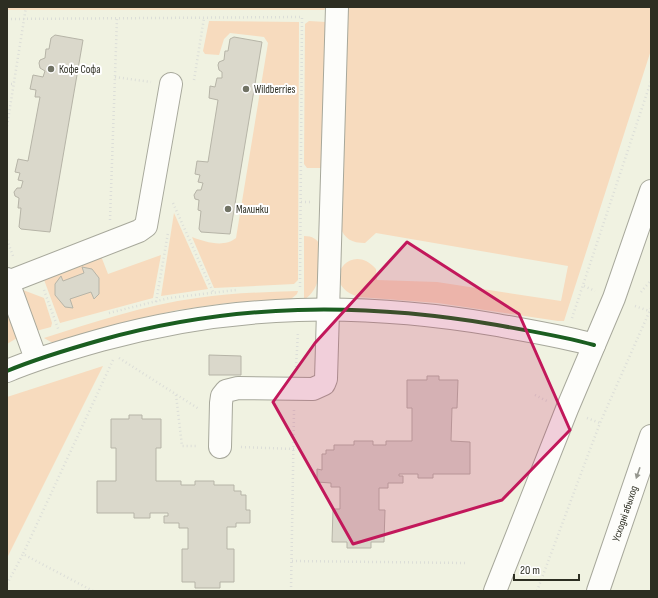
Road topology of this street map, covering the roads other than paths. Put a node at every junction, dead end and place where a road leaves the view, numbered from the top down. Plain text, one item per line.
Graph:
1 (337, 7) edge
2 (171, 84) dead end
3 (651, 191) edge
4 (7, 280) edge
5 (328, 309) junction
6 (594, 345) junction
7 (36, 359) junction
8 (7, 371) edge
9 (651, 436) edge
10 (220, 447) dead end
11 (495, 591) edge
12 (598, 591) edge

1 - 5 street
2 - 4 street
3 - 6 street
4 - 7 street
5 - 6 street
5 - 7 street
5 - 10 street
6 - 11 street
7 - 8 street
9 -> 12 street, Усходні абыход

